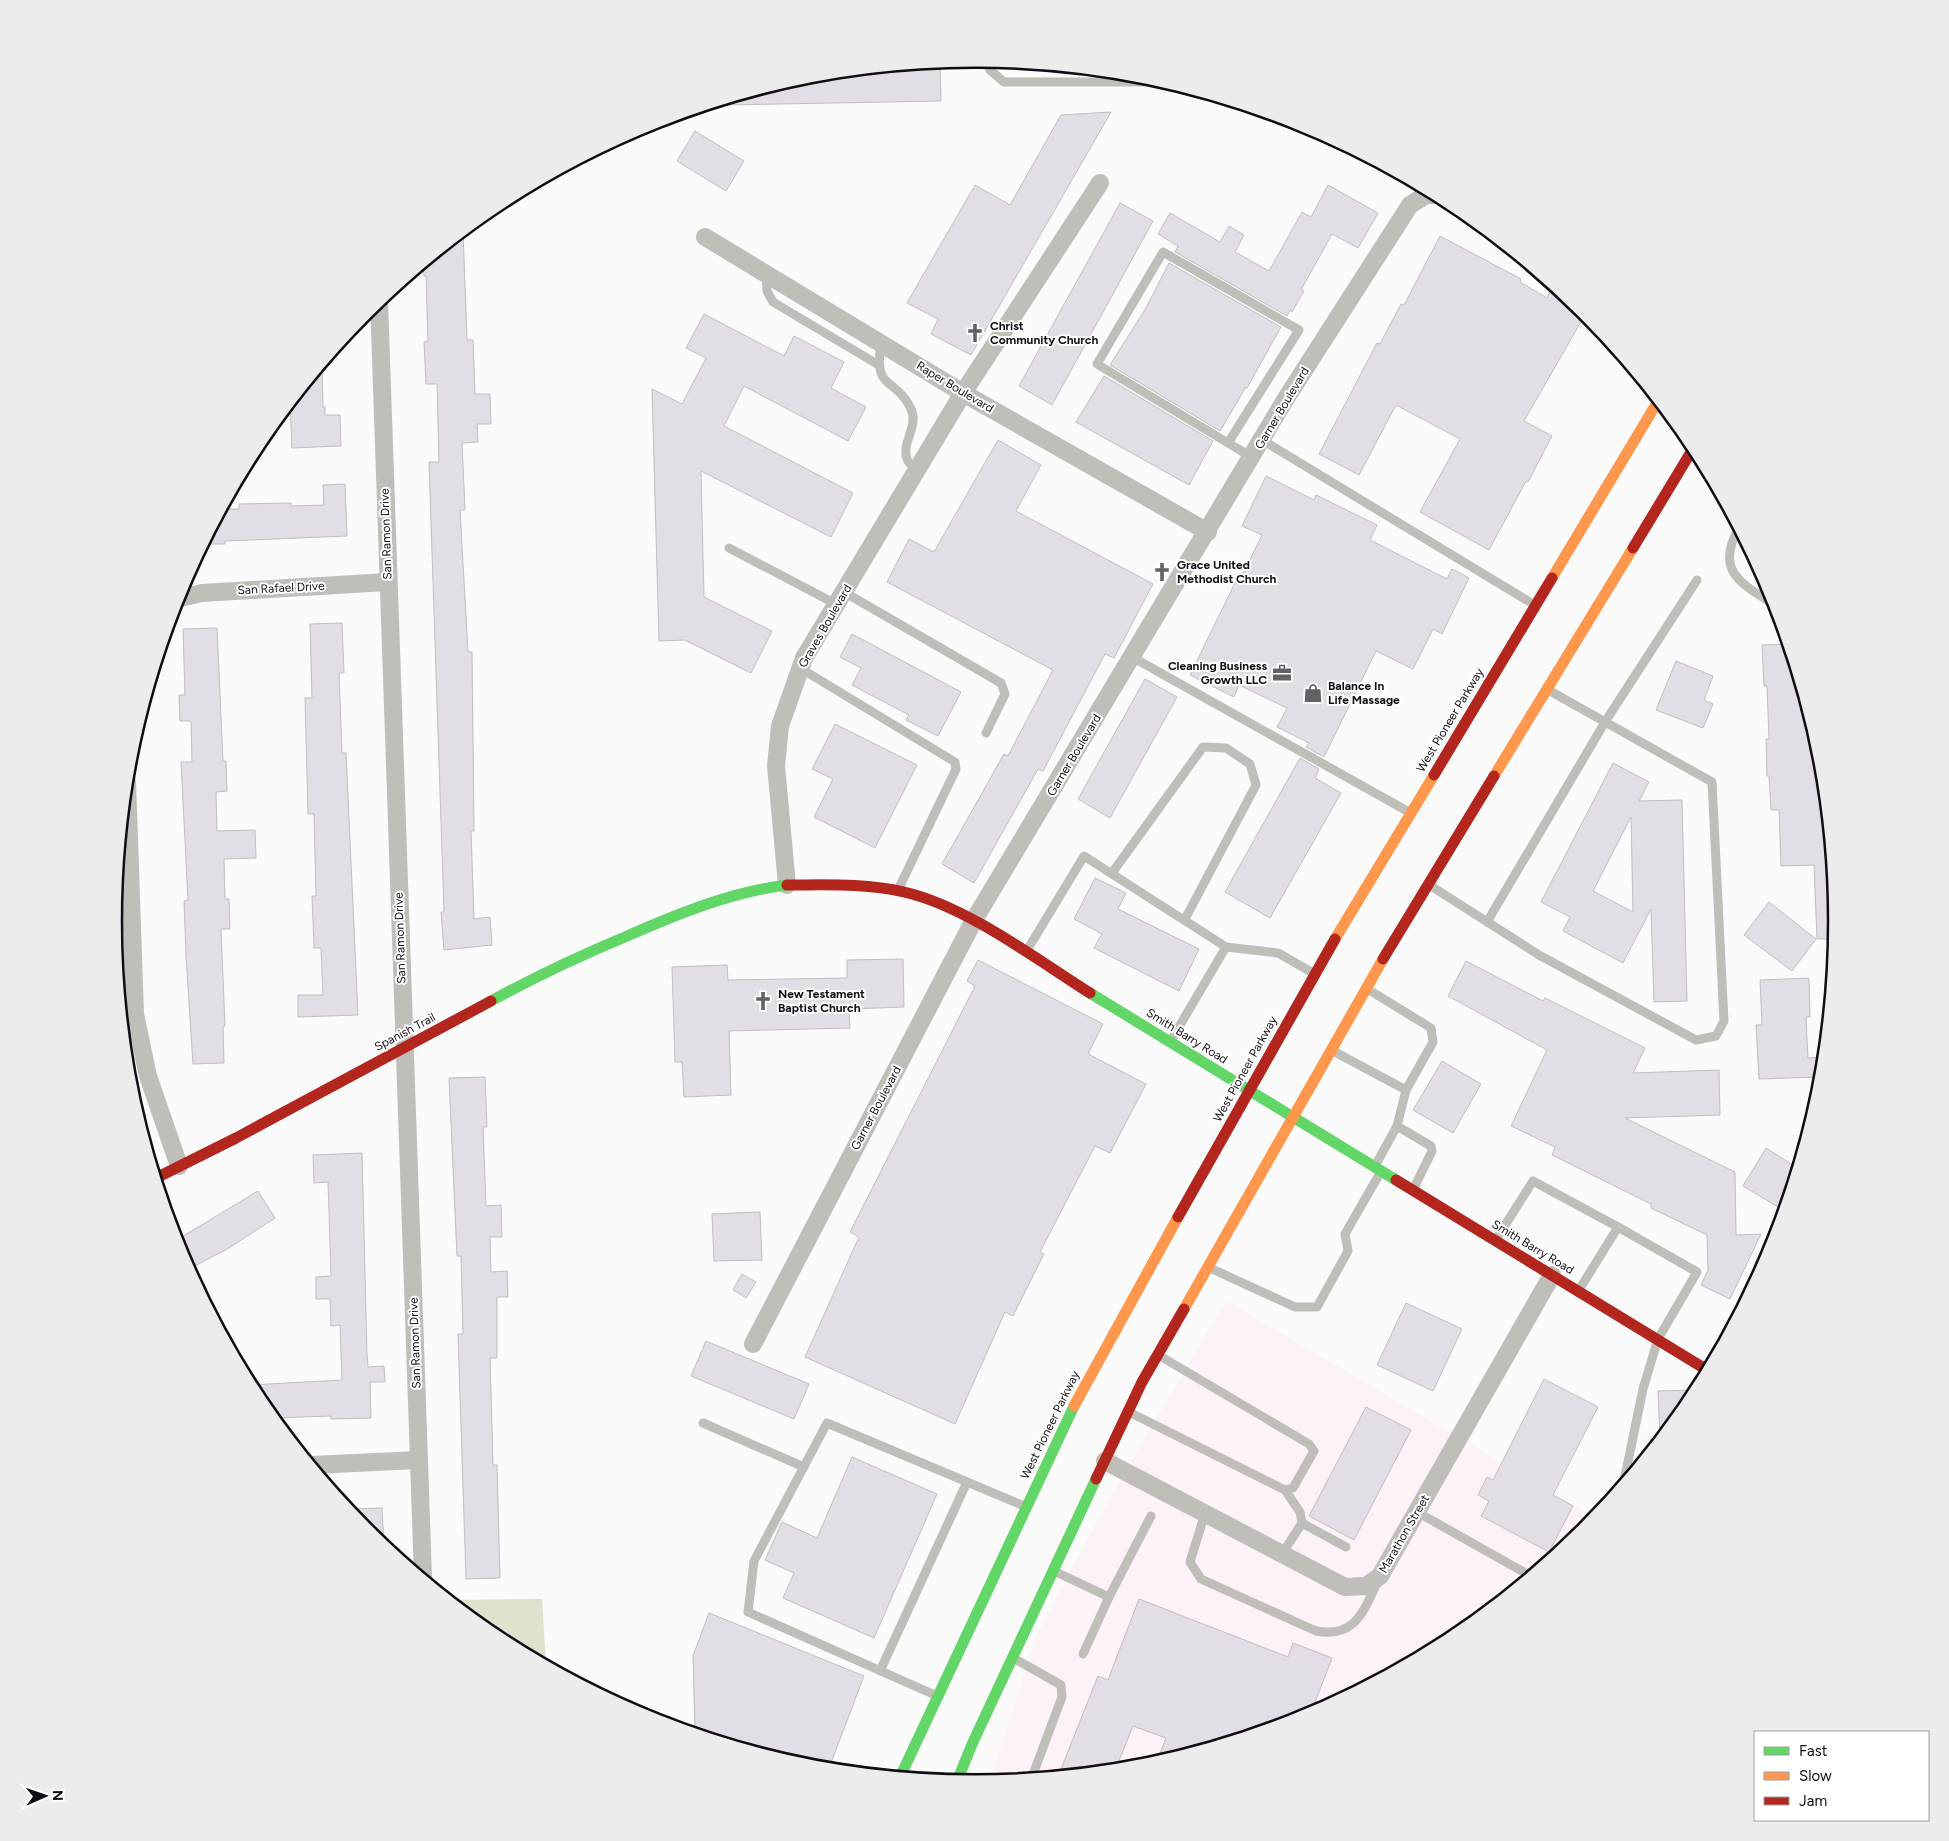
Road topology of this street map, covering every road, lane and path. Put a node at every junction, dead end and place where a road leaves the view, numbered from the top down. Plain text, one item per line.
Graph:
1 (989, 68) edge
2 (1129, 82) edge
3 (1100, 183) dead end
4 (1424, 196) edge
5 (705, 238) dead end
6 (766, 274) junction
7 (379, 309) edge
8 (881, 343) junction
9 (878, 364) junction
10 (964, 393) junction
11 (1655, 406) edge
12 (1262, 440) junction
13 (1228, 443) junction
14 (1689, 455) edge
15 (1252, 457) junction
16 (917, 471) junction
17 (1208, 532) junction
18 (1735, 534) edge
19 (729, 548) dead end
20 (1697, 580) dead end
21 (387, 582) junction
22 (185, 597) edge
23 (840, 598) junction
24 (1765, 598) edge
25 (1535, 605) junction
26 (1132, 658) junction
27 (800, 668) junction
28 (1548, 690) junction
29 (1605, 722) junction
30 (986, 733) dead end
31 (1411, 813) junction
32 (128, 822) edge
33 (1112, 873) junction
34 (787, 885) junction
35 (1428, 885) junction
36 (898, 891) junction
37 (670, 916) joint
38 (1185, 919) junction
39 (974, 920) junction
40 (1487, 922) junction
41 (1226, 947) junction
42 (1026, 953) junction
43 (1314, 974) junction
44 (1367, 988) junction
45 (1170, 1042) junction
46 (404, 1048) junction
47 (1330, 1050) junction
48 (1406, 1090) junction
49 (1249, 1091) junction
50 (1293, 1118) junction
51 (1397, 1126) junction
52 (179, 1166) junction
53 (1378, 1168) junction
54 (161, 1175) edge
55 (1413, 1191) junction
56 (1618, 1228) junction
57 (1496, 1240) junction
58 (1208, 1267) junction
59 (1552, 1275) junction
60 (1578, 1291) junction
61 (1658, 1339) junction
62 (753, 1344) dead end
63 (1157, 1355) junction
64 (1701, 1366) edge
65 (1128, 1412) junction
66 (703, 1423) dead end
67 (419, 1460) junction
68 (1105, 1461) junction
69 (318, 1465) edge
70 (804, 1467) junction
71 (1626, 1471) edge
72 (967, 1482) junction
73 (1285, 1490) junction
74 (1026, 1507) junction
75 (1417, 1512) junction
76 (1205, 1514) junction
77 (1151, 1516) dead end
78 (1302, 1524) junction
79 (1346, 1547) dead end
80 (1282, 1554) junction
81 (422, 1570) edge
82 (1053, 1571) junction
83 (1524, 1572) edge
84 (1380, 1576) junction
85 (1109, 1597) junction
86 (1083, 1654) dead end
87 (1012, 1658) junction
88 (880, 1671) junction
89 (937, 1696) junction
90 (903, 1770) edge
91 (1034, 1772) edge
92 (962, 1774) edge

1 - 2 lane
3 - 10 street, Graves Boulevard
4 - 12 street, Garner Boulevard
5 - 6 street, Raper Boulevard
6 - 8 street, Raper Boulevard
6 - 9 lane
7 - 21 street, San Ramon Drive
8 - 9 lane
8 - 10 street, Raper Boulevard
9 - 16 lane
10 - 16 street, Graves Boulevard
10 - 17 street, Raper Boulevard
11 - 25 main road, West Pioneer Parkway
12 - 15 street, Garner Boulevard
12 - 25 lane
13 - 13 lane
13 - 15 lane
14 - 28 main road
15 - 17 street, Garner Boulevard
16 - 23 street, Graves Boulevard
17 - 26 street, Garner Boulevard
18 - 24 lane
19 - 23 lane
20 - 29 lane
21 - 22 street, San Rafael Drive
21 - 46 street, San Ramon Drive
23 - 27 street, Graves Boulevard
23 - 30 lane
25 - 31 main road, West Pioneer Parkway
26 - 31 lane
26 - 39 street, Garner Boulevard
27 - 34 street, Graves Boulevard
27 - 36 lane
28 - 29 lane
28 - 35 main road
29 - 40 lane
29 - 40 lane
31 - 43 main road, West Pioneer Parkway
32 - 52 street
33 - 38 lane
33 - 38 lane
33 - 42 lane
34 - 36 main road, Smith Barry Road
34 - 37 main road, Smith Barry Road
35 - 40 lane
35 - 44 main road
36 - 39 main road, Smith Barry Road
37 - 46 main road, Spanish Trail
38 - 41 lane
39 - 42 main road, Smith Barry Road
39 - 62 street, Garner Boulevard
41 - 43 lane
41 - 45 lane
42 - 45 main road, Smith Barry Road
43 - 49 main road, West Pioneer Parkway
44 - 47 main road
44 - 48 lane
45 - 49 main road, Smith Barry Road
46 - 52 main road, Spanish Trail
46 - 67 street, San Ramon Drive
47 - 48 lane
47 - 50 main road
48 - 51 lane
49 - 50 main road, Smith Barry Road
49 - 74 main road, West Pioneer Parkway
50 - 53 main road, Smith Barry Road
50 - 58 main road
51 - 53 lane
51 - 55 lane
52 - 54 main road, Spanish Trail
53 - 55 main road, Smith Barry Road
53 - 58 lane
55 - 57 main road, Smith Barry Road
56 - 57 lane
56 - 60 lane
56 - 61 lane
57 - 59 main road, Smith Barry Road
58 - 63 main road
59 - 60 main road, Smith Barry Road
59 - 75 street, Marathon Street
60 - 61 main road, Smith Barry Road
61 - 64 main road, Smith Barry Road
61 - 71 lane
63 - 65 main road
63 - 73 lane
65 - 68 main road
65 - 73 lane
66 - 70 lane
67 - 69 street
67 - 81 street, San Ramon Drive
68 - 76 street, Marathon Street
68 - 82 main road
70 - 72 lane
70 - 88 lane
72 - 74 lane
72 - 88 lane
73 - 78 lane
74 - 89 main road, West Pioneer Parkway
75 - 83 lane
75 - 84 street, Marathon Street
76 - 80 street, Marathon Street
76 - 84 lane
77 - 85 lane
78 - 79 lane
78 - 80 lane
80 - 84 street, Marathon Street
82 - 85 lane
82 - 87 main road
85 - 86 lane
87 - 91 lane
87 - 92 main road
88 - 89 lane
89 - 90 main road, West Pioneer Parkway

